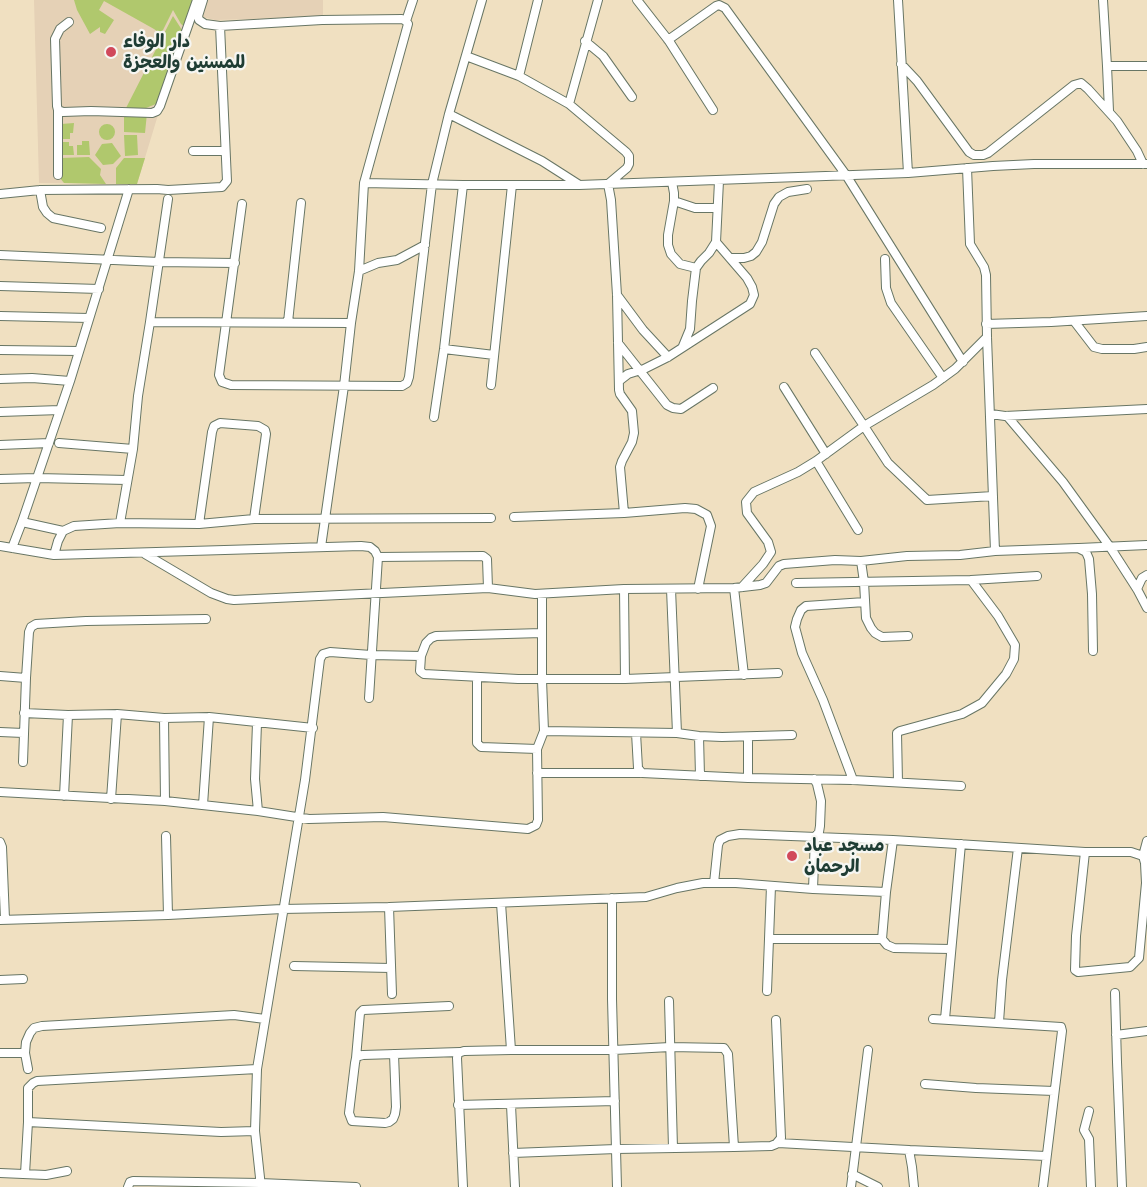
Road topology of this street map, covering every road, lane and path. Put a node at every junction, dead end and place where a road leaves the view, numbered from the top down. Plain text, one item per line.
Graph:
1 (197, 0) edge
2 (203, 0) edge
3 (413, 0) edge
4 (482, 0) edge
5 (538, 0) edge
6 (598, 0) edge
7 (637, 0) edge
8 (898, 0) edge
9 (1103, 0) edge
10 (714, 3) edge
11 (406, 21) junction
12 (69, 22) dead end
13 (220, 26) junction
14 (668, 40) junction
15 (585, 42) junction
16 (466, 56) junction
17 (901, 64) junction
18 (1107, 66) junction
19 (1147, 66) edge
20 (519, 76) junction
21 (632, 97) dead end
22 (569, 104) junction
23 (58, 110) junction
24 (713, 110) dead end
25 (1109, 111) junction
26 (450, 114) junction
27 (193, 151) dead end
28 (225, 151) junction
29 (1145, 164) edge
30 (967, 168) junction
31 (908, 173) junction
32 (58, 175) dead end
33 (846, 175) junction
34 (719, 181) junction
35 (672, 182) junction
36 (364, 183) junction
37 (432, 184) junction
38 (608, 184) junction
39 (463, 185) junction
40 (512, 185) junction
41 (579, 185) junction
42 (129, 189) junction
43 (807, 189) dead end
44 (40, 190) junction
45 (0, 194) edge
46 (168, 199) dead end
47 (674, 201) junction
48 (301, 203) dead end
49 (242, 204) dead end
50 (717, 208) junction
51 (101, 228) dead end
52 (716, 242) junction
53 (425, 245) junction
54 (0, 255) edge
55 (730, 258) junction
56 (108, 259) junction
57 (885, 259) dead end
58 (159, 262) junction
59 (235, 262) junction
60 (696, 268) junction
61 (359, 271) junction
62 (0, 286) edge
63 (99, 289) junction
64 (617, 295) junction
65 (0, 316) edge
66 (1147, 316) edge
67 (89, 318) junction
68 (1074, 321) junction
69 (150, 322) junction
70 (226, 322) junction
71 (288, 322) junction
72 (351, 323) junction
73 (987, 324) junction
74 (987, 337) junction
75 (618, 344) junction
76 (1147, 347) edge
77 (683, 348) junction
78 (444, 349) junction
79 (0, 350) edge
80 (79, 351) junction
81 (816, 353) dead end
82 (494, 355) junction
83 (668, 357) junction
84 (963, 362) junction
85 (639, 370) junction
86 (943, 378) junction
87 (0, 379) edge
88 (70, 381) junction
89 (619, 381) junction
90 (491, 385) dead end
91 (344, 386) junction
92 (783, 387) dead end
93 (713, 388) dead end
94 (1147, 409) edge
95 (60, 410) junction
96 (0, 412) edge
97 (991, 414) junction
98 (1007, 416) junction
99 (434, 417) dead end
100 (864, 426) junction
101 (49, 443) junction
102 (59, 443) dead end
103 (0, 445) edge
104 (132, 449) junction
105 (826, 454) junction
106 (816, 461) junction
107 (0, 478) edge
108 (37, 478) junction
109 (127, 480) junction
110 (993, 496) junction
111 (624, 513) junction
112 (514, 517) dead end
113 (491, 518) dead end
114 (254, 519) junction
115 (325, 519) junction
116 (22, 522) junction
117 (120, 523) junction
118 (199, 524) junction
119 (858, 530) dead end
120 (63, 531) junction
121 (1147, 545) edge
122 (0, 546) edge
123 (1110, 547) junction
124 (12, 548) junction
125 (321, 548) junction
126 (1078, 548) junction
127 (995, 551) junction
128 (145, 554) junction
129 (54, 555) junction
130 (378, 557) junction
131 (861, 561) junction
132 (1147, 575) edge
133 (1037, 576) dead end
134 (971, 580) junction
135 (864, 582) junction
136 (796, 583) dead end
137 (738, 587) junction
138 (488, 588) junction
139 (624, 589) junction
140 (671, 589) junction
141 (698, 589) junction
142 (1137, 589) junction
143 (375, 593) junction
144 (542, 594) junction
145 (865, 602) junction
146 (1147, 608) edge
147 (206, 619) dead end
148 (542, 633) junction
149 (908, 636) dead end
150 (1093, 651) dead end
151 (371, 655) junction
152 (421, 657) junction
153 (778, 673) dead end
154 (744, 675) junction
155 (0, 676) edge
156 (477, 677) junction
157 (674, 677) junction
158 (26, 678) junction
159 (625, 679) junction
160 (542, 680) junction
161 (369, 698) dead end
162 (24, 713) junction
163 (117, 714) junction
164 (68, 715) junction
165 (208, 717) junction
166 (164, 718) junction
167 (257, 723) junction
168 (313, 728) junction
169 (543, 731) junction
170 (0, 732) edge
171 (23, 733) junction
172 (636, 733) junction
173 (677, 733) junction
174 (792, 735) dead end
175 (699, 736) junction
176 (748, 737) junction
177 (537, 749) junction
178 (23, 762) dead end
179 (537, 772) junction
180 (640, 772) junction
181 (700, 776) junction
182 (748, 778) junction
183 (814, 779) junction
184 (853, 780) junction
185 (898, 782) junction
186 (961, 786) dead end
187 (0, 792) edge
188 (64, 796) junction
189 (111, 798) junction
190 (165, 801) junction
191 (203, 805) junction
192 (258, 811) junction
193 (299, 817) junction
194 (166, 836) dead end
195 (814, 837) junction
196 (893, 840) junction
197 (1147, 841) edge
198 (0, 842) edge
199 (962, 844) junction
200 (1018, 848) junction
201 (1085, 852) junction
202 (1143, 856) junction
203 (714, 883) junction
204 (771, 886) junction
205 (813, 890) junction
206 (886, 892) junction
207 (612, 898) junction
208 (501, 903) junction
209 (389, 907) junction
210 (282, 909) junction
211 (168, 915) junction
212 (2, 920) edge
213 (769, 939) junction
214 (882, 939) junction
215 (951, 949) junction
216 (294, 966) dead end
217 (391, 968) junction
218 (23, 978) dead end
219 (0, 980) edge
220 (768, 991) dead end
221 (1115, 993) dead end
222 (392, 994) dead end
223 (669, 1000) dead end
224 (449, 1006) dead end
225 (266, 1019) junction
226 (933, 1019) dead end
227 (945, 1019) junction
228 (776, 1020) dead end
229 (999, 1022) junction
230 (1147, 1031) edge
231 (1116, 1035) junction
232 (670, 1047) junction
233 (511, 1050) junction
234 (614, 1050) junction
235 (868, 1050) dead end
236 (460, 1052) junction
237 (0, 1053) edge
238 (25, 1053) junction
239 (394, 1054) junction
240 (356, 1058) junction
241 (28, 1069) dead end
242 (257, 1069) junction
243 (925, 1084) dead end
244 (1054, 1091) junction
245 (615, 1101) junction
246 (511, 1104) junction
247 (458, 1105) junction
248 (1089, 1111) dead end
249 (28, 1122) junction
250 (255, 1131) junction
251 (778, 1143) junction
252 (856, 1147) junction
253 (673, 1148) junction
254 (734, 1148) junction
255 (616, 1149) junction
256 (909, 1150) junction
257 (513, 1153) junction
258 (1046, 1156) junction
259 (67, 1171) dead end
260 (0, 1173) edge
261 (25, 1174) junction
262 (852, 1174) junction
263 (248, 1185) edge
264 (260, 1185) edge
265 (128, 1187) edge
266 (356, 1187) edge
267 (463, 1187) edge
268 (515, 1187) edge
269 (617, 1187) edge
270 (851, 1187) edge
271 (878, 1187) edge
272 (914, 1187) edge
273 (1043, 1187) edge
274 (1091, 1187) edge
275 (1122, 1187) edge

1 - 23 street
2 - 13 street
3 - 11 street
4 - 16 street
5 - 20 street
6 - 15 street
7 - 14 street
8 - 17 street
9 - 18 street
10 - 14 street
10 - 33 street
11 - 13 street
11 - 36 street
12 - 23 street
13 - 28 street
14 - 24 street
15 - 21 street
15 - 22 street
16 - 20 street
16 - 26 street
17 - 25 street
17 - 31 street
18 - 19 street
18 - 25 street
20 - 22 street
22 - 38 street
23 - 32 street
25 - 29 street
26 - 37 street
26 - 41 street
27 - 28 street
28 - 42 street
29 - 30 street
30 - 31 street
30 - 73 street
31 - 33 street
33 - 34 street
33 - 84 street
34 - 35 street
34 - 50 street
35 - 38 street
35 - 47 street
36 - 37 street
36 - 61 street
37 - 39 street
37 - 53 street
38 - 41 street
38 - 64 street
39 - 40 street
39 - 78 street
40 - 41 street
40 - 82 street
42 - 44 street
42 - 56 street
43 - 55 street
44 - 45 street
44 - 51 street
46 - 58 street
47 - 50 street
47 - 60 street
48 - 71 street
49 - 59 street
50 - 52 street
52 - 55 street
52 - 60 street
53 - 61 street
53 - 91 street
54 - 56 street
55 - 77 street
56 - 58 street
56 - 63 street
57 - 86 street
58 - 59 street
58 - 69 street
59 - 70 street
60 - 77 street
61 - 72 street
62 - 63 street
63 - 67 street
64 - 75 street
64 - 83 street
65 - 67 street
66 - 68 street
67 - 80 street
68 - 73 street
68 - 76 street
69 - 70 street
69 - 104 street
70 - 71 street
70 - 91 street
71 - 72 street
72 - 91 street
73 - 74 street
74 - 84 street
74 - 97 street
75 - 85 street
75 - 89 street
77 - 83 street
78 - 82 street
78 - 99 street
79 - 80 street
80 - 88 street
81 - 100 street
82 - 90 street
83 - 85 street
84 - 86 street
85 - 89 street
85 - 93 street
86 - 100 street
87 - 88 street
88 - 95 street
89 - 111 street
91 - 115 street
92 - 105 street
94 - 98 street
95 - 96 street
95 - 101 street
97 - 98 street
97 - 110 street
98 - 123 street
100 - 105 street
100 - 110 street
101 - 103 street
101 - 108 street
102 - 104 street
104 - 109 street
105 - 106 street
106 - 119 street
106 - 137 street
107 - 108 street
108 - 109 street
108 - 116 street
109 - 117 street
110 - 127 street
111 - 112 street
111 - 141 street
113 - 115 street
114 - 115 street
114 - 118 street
114 - 118 street
115 - 125 street
116 - 120 street
116 - 124 street
117 - 118 street
117 - 120 street
120 - 129 street
121 - 123 street
122 - 124 street
123 - 126 street
123 - 142 street
124 - 129 street
125 - 128 street
125 - 130 street
126 - 127 street
126 - 150 street
127 - 131 street
128 - 129 street
128 - 143 street
130 - 138 street
130 - 143 street
131 - 135 street
131 - 137 street
132 - 142 street
133 - 134 street
134 - 135 street
134 - 185 street
135 - 136 street
135 - 145 street
137 - 141 street
137 - 154 street
138 - 143 street
138 - 144 street
139 - 140 street
139 - 144 street
139 - 159 street
140 - 141 street
140 - 157 street
142 - 146 street
143 - 151 street
144 - 148 street
145 - 149 street
145 - 184 street
147 - 158 street
148 - 152 street
148 - 160 street
151 - 152 street
151 - 161 street
151 - 168 street
152 - 156 street
153 - 154 street
154 - 157 street
155 - 158 street
156 - 160 street
156 - 177 street
157 - 159 street
157 - 173 street
158 - 162 street
159 - 160 street
160 - 169 street
162 - 164 street
162 - 171 street
163 - 164 street
163 - 166 street
163 - 189 street
164 - 188 street
165 - 166 street
165 - 167 street
165 - 191 street
166 - 190 street
167 - 168 street
167 - 192 street
168 - 193 street
169 - 172 street
169 - 177 street
170 - 171 street
171 - 178 street
172 - 173 street
172 - 180 street
173 - 175 street
174 - 176 street
175 - 176 street
175 - 181 street
176 - 182 street
177 - 179 street
179 - 180 street
179 - 193 street
180 - 181 street
181 - 182 street
182 - 183 street
183 - 184 street
183 - 195 street
184 - 185 street
185 - 186 street
187 - 188 street
188 - 189 street
189 - 190 street
190 - 191 street
191 - 192 street
192 - 193 street
193 - 210 street
194 - 211 street
195 - 196 street
195 - 203 street
195 - 205 street
196 - 199 street
196 - 206 street
197 - 202 street
198 - 212 street
199 - 200 street
199 - 215 street
200 - 201 street
200 - 229 street
201 - 202 street
201 - 202 street
203 - 204 street
203 - 207 street
204 - 205 street
204 - 213 street
205 - 206 street
206 - 214 street
207 - 208 street
207 - 234 street
208 - 209 street
208 - 233 street
209 - 210 street
209 - 217 street
210 - 211 street
210 - 225 street
211 - 212 street
213 - 214 street
213 - 220 street
214 - 215 street
215 - 227 street
216 - 217 street
217 - 222 street
218 - 219 street
221 - 231 street
223 - 232 street
224 - 240 street
225 - 238 street
225 - 242 street
226 - 227 street
227 - 229 street
228 - 251 street
229 - 244 street
230 - 231 street
231 - 275 street
232 - 234 street
232 - 253 street
232 - 254 street
233 - 234 street
233 - 236 street
234 - 245 street
235 - 252 street
236 - 239 street
236 - 247 street
237 - 238 street
238 - 241 street
239 - 240 street
239 - 240 street
242 - 249 street
242 - 250 street
243 - 244 street
244 - 258 street
245 - 246 street
245 - 255 street
246 - 247 street
246 - 257 street
247 - 267 street
248 - 274 street
249 - 250 street
249 - 261 street
250 - 264 street
251 - 252 street
251 - 254 street
252 - 256 street
252 - 262 street
253 - 254 street
253 - 255 street
255 - 257 street
255 - 269 street
256 - 258 street
256 - 272 street
257 - 268 street
258 - 273 street
259 - 261 street
260 - 261 street
262 - 270 street
262 - 271 street
263 - 264 street
263 - 265 street
264 - 266 street

